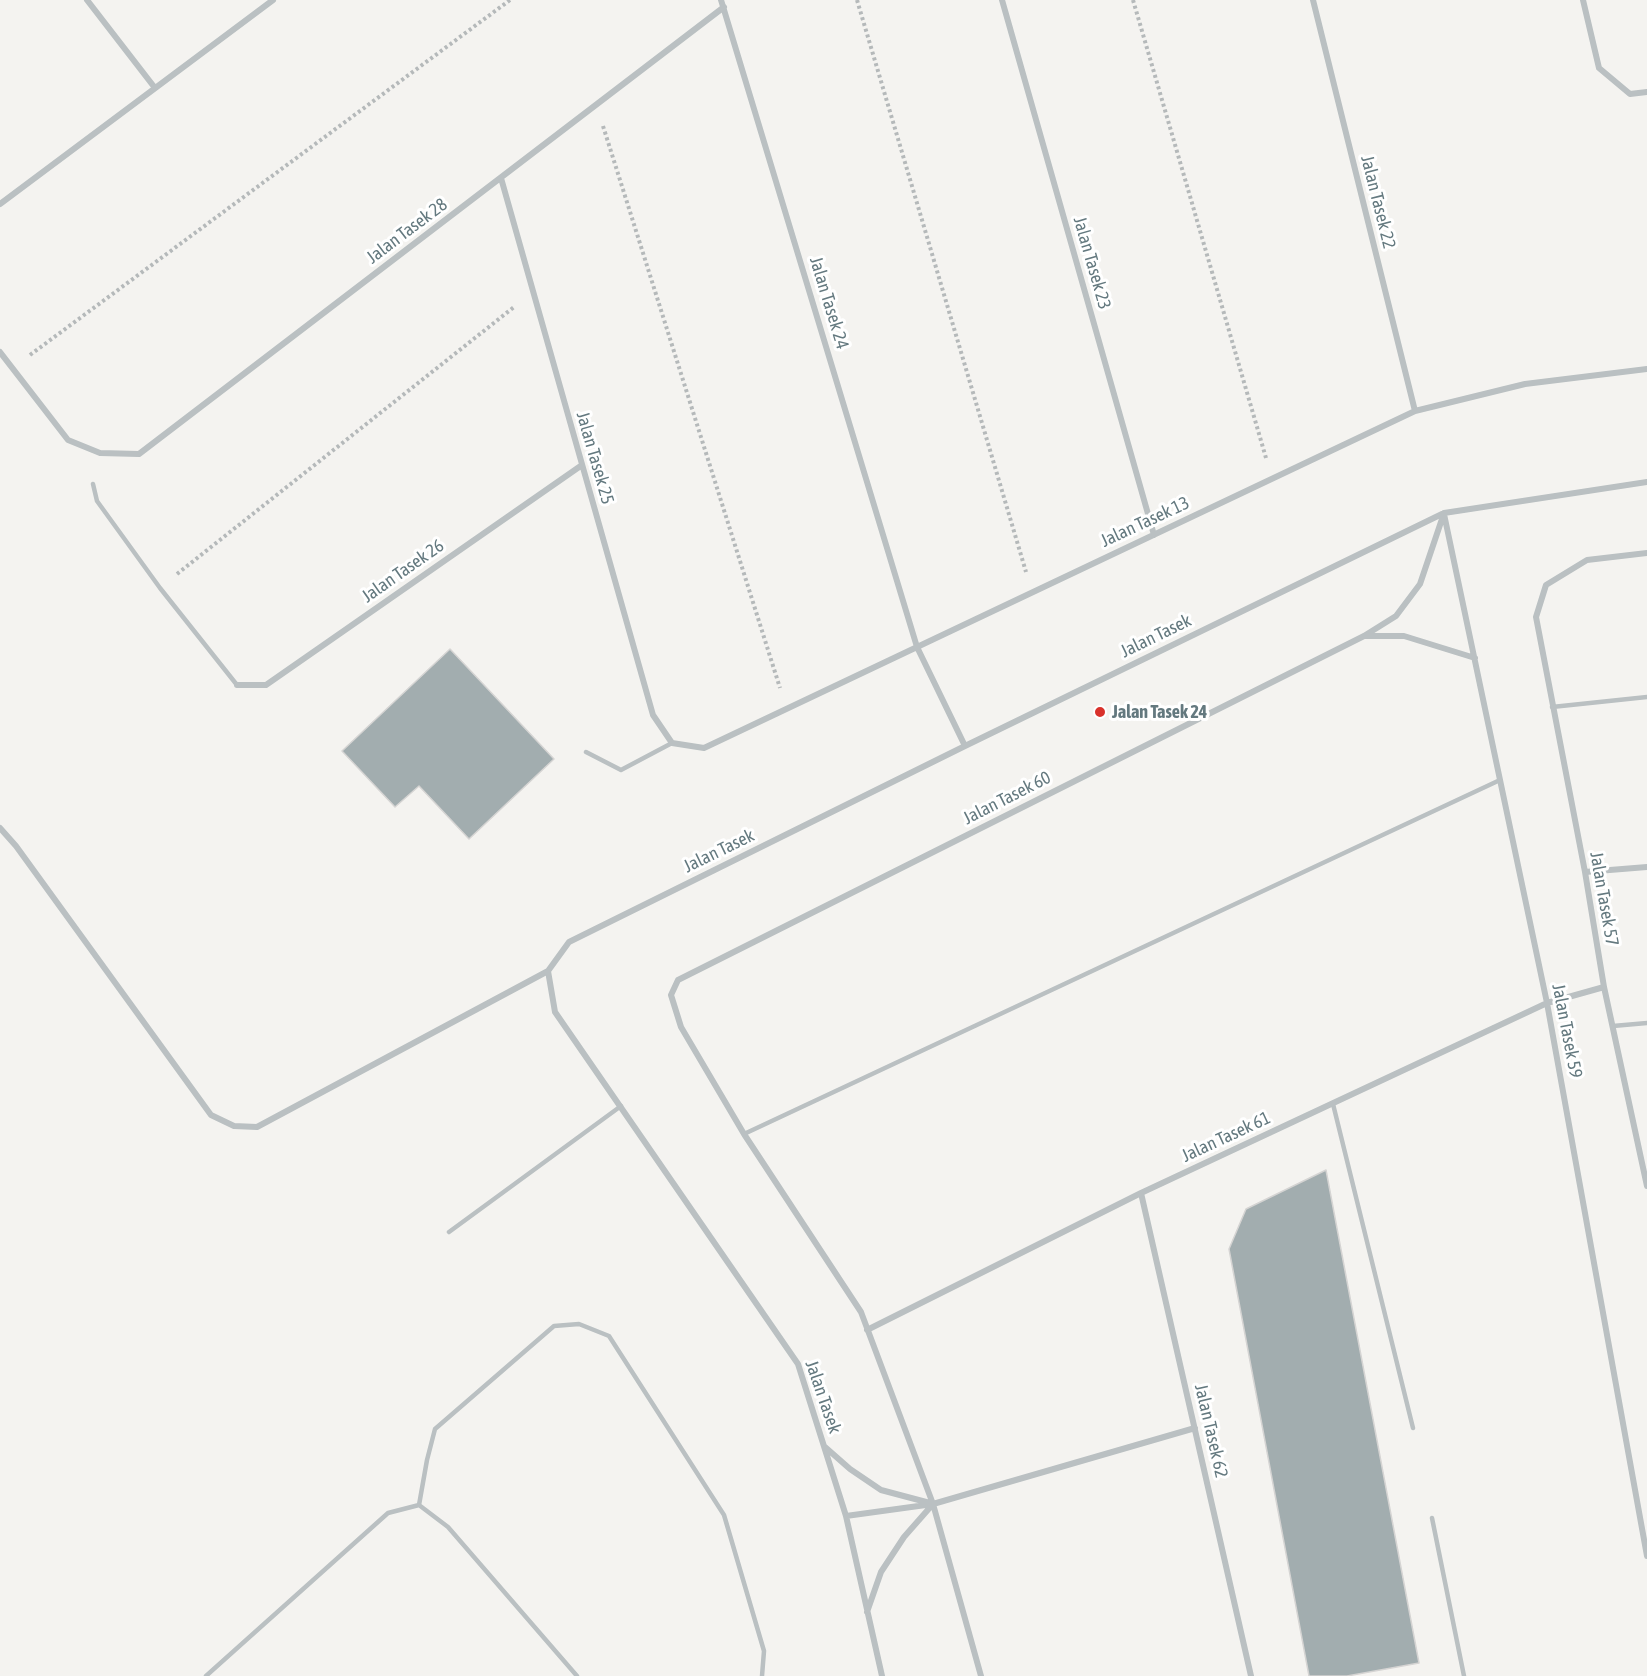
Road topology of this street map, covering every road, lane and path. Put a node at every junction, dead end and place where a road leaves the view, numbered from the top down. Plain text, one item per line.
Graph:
1 (87, 0) edge
2 (273, 0) edge
3 (510, 0) edge
4 (721, 0) edge
5 (857, 0) edge
6 (1002, 0) edge
7 (1133, 0) edge
8 (1313, 0) edge
9 (1583, 0) edge
10 (724, 7) junction
11 (155, 88) junction
12 (1647, 92) edge
13 (596, 105) junction
14 (501, 178) junction
15 (0, 204) edge
16 (532, 292) junction
17 (0, 352) edge
18 (12, 368) junction
19 (1647, 369) edge
20 (1415, 411) junction
21 (582, 465) junction
22 (1272, 479) junction
23 (1647, 482) edge
24 (93, 484) dead end
25 (1444, 513) junction
26 (1154, 535) junction
27 (1647, 553) edge
28 (160, 588) junction
29 (1032, 593) junction
30 (1364, 636) junction
31 (917, 647) junction
32 (1474, 657) junction
33 (237, 685) joint
34 (1647, 697) edge
35 (1552, 706) junction
36 (787, 709) junction
37 (672, 743) junction
38 (964, 746) junction
39 (586, 752) dead end
40 (1500, 780) junction
41 (0, 828) edge
42 (1647, 867) edge
43 (1585, 872) junction
44 (548, 971) junction
45 (1604, 987) junction
46 (1547, 1003) junction
47 (1647, 1023) edge
48 (1612, 1026) junction
49 (1333, 1104) junction
50 (621, 1106) junction
51 (744, 1134) junction
52 (1647, 1186) edge
53 (1141, 1193) junction
54 (449, 1232) dead end
55 (867, 1330) junction
56 (1195, 1428) junction
57 (1413, 1428) dead end
58 (824, 1446) junction
59 (933, 1504) junction
60 (419, 1505) junction
61 (846, 1516) junction
62 (1432, 1518) dead end
63 (1647, 1556) edge
64 (867, 1613) junction
65 (206, 1676) edge
66 (577, 1676) edge
67 (762, 1676) edge
68 (882, 1676) edge
69 (981, 1676) edge
70 (1251, 1676) edge
71 (1464, 1676) edge

1 - 11 street
2 - 11 street
3 - 18 path
4 - 10 street, Jalan Tasek 24
5 - 29 path
6 - 26 street, Jalan Tasek 23
7 - 22 path
8 - 20 street, Jalan Tasek 22
9 - 12 street
10 - 13 street, Jalan Tasek 28
10 - 31 street, Jalan Tasek 24
11 - 15 street
13 - 14 street, Jalan Tasek 28
13 - 36 path
14 - 16 street, Jalan Tasek 25
14 - 18 street, Jalan Tasek 28
16 - 21 street, Jalan Tasek 25
16 - 28 path
17 - 18 street
19 - 20 street, Jalan Tasek 13
20 - 22 street, Jalan Tasek 13
21 - 33 street, Jalan Tasek 26
21 - 37 street, Jalan Tasek 25
22 - 26 street, Jalan Tasek 13
23 - 25 street, Jalan Tasek
24 - 28 lane
25 - 30 street, Jalan Tasek 60
25 - 32 street, Jalan Tasek 59
25 - 38 street, Jalan Tasek
26 - 29 street, Jalan Tasek 13
27 - 35 street, Jalan Tasek 57
28 - 33 lane
29 - 31 street, Jalan Tasek 13
30 - 32 street
30 - 51 street, Jalan Tasek 60
31 - 36 street, Jalan Tasek 13
31 - 38 street, Jalan Tasek 24
32 - 40 street, Jalan Tasek 59
34 - 35 lane
35 - 43 street, Jalan Tasek 57
36 - 37 street, Jalan Tasek 13
37 - 39 lane
38 - 44 street, Jalan Tasek
40 - 46 street, Jalan Tasek 59
40 - 51 lane
41 - 44 street
42 - 43 street
43 - 45 street, Jalan Tasek 57
44 - 50 street, Jalan Tasek
45 - 46 street, Jalan Tasek 61
45 - 48 street, Jalan Tasek 57
46 - 49 street, Jalan Tasek 61
46 - 63 street, Jalan Tasek 59
47 - 48 lane
48 - 52 street, Jalan Tasek 57
49 - 53 street, Jalan Tasek 61
49 - 57 lane
50 - 54 lane
50 - 58 street, Jalan Tasek
51 - 55 street
53 - 55 street, Jalan Tasek 61
53 - 56 street, Jalan Tasek 62
55 - 59 street
56 - 59 street
56 - 70 street, Jalan Tasek 62
58 - 59 street
58 - 61 street, Jalan Tasek
59 - 61 street
59 - 64 street
59 - 69 street
60 - 65 lane
60 - 66 lane
60 - 67 lane
61 - 64 street, Jalan Tasek
62 - 71 lane
64 - 68 street, Jalan Tasek

